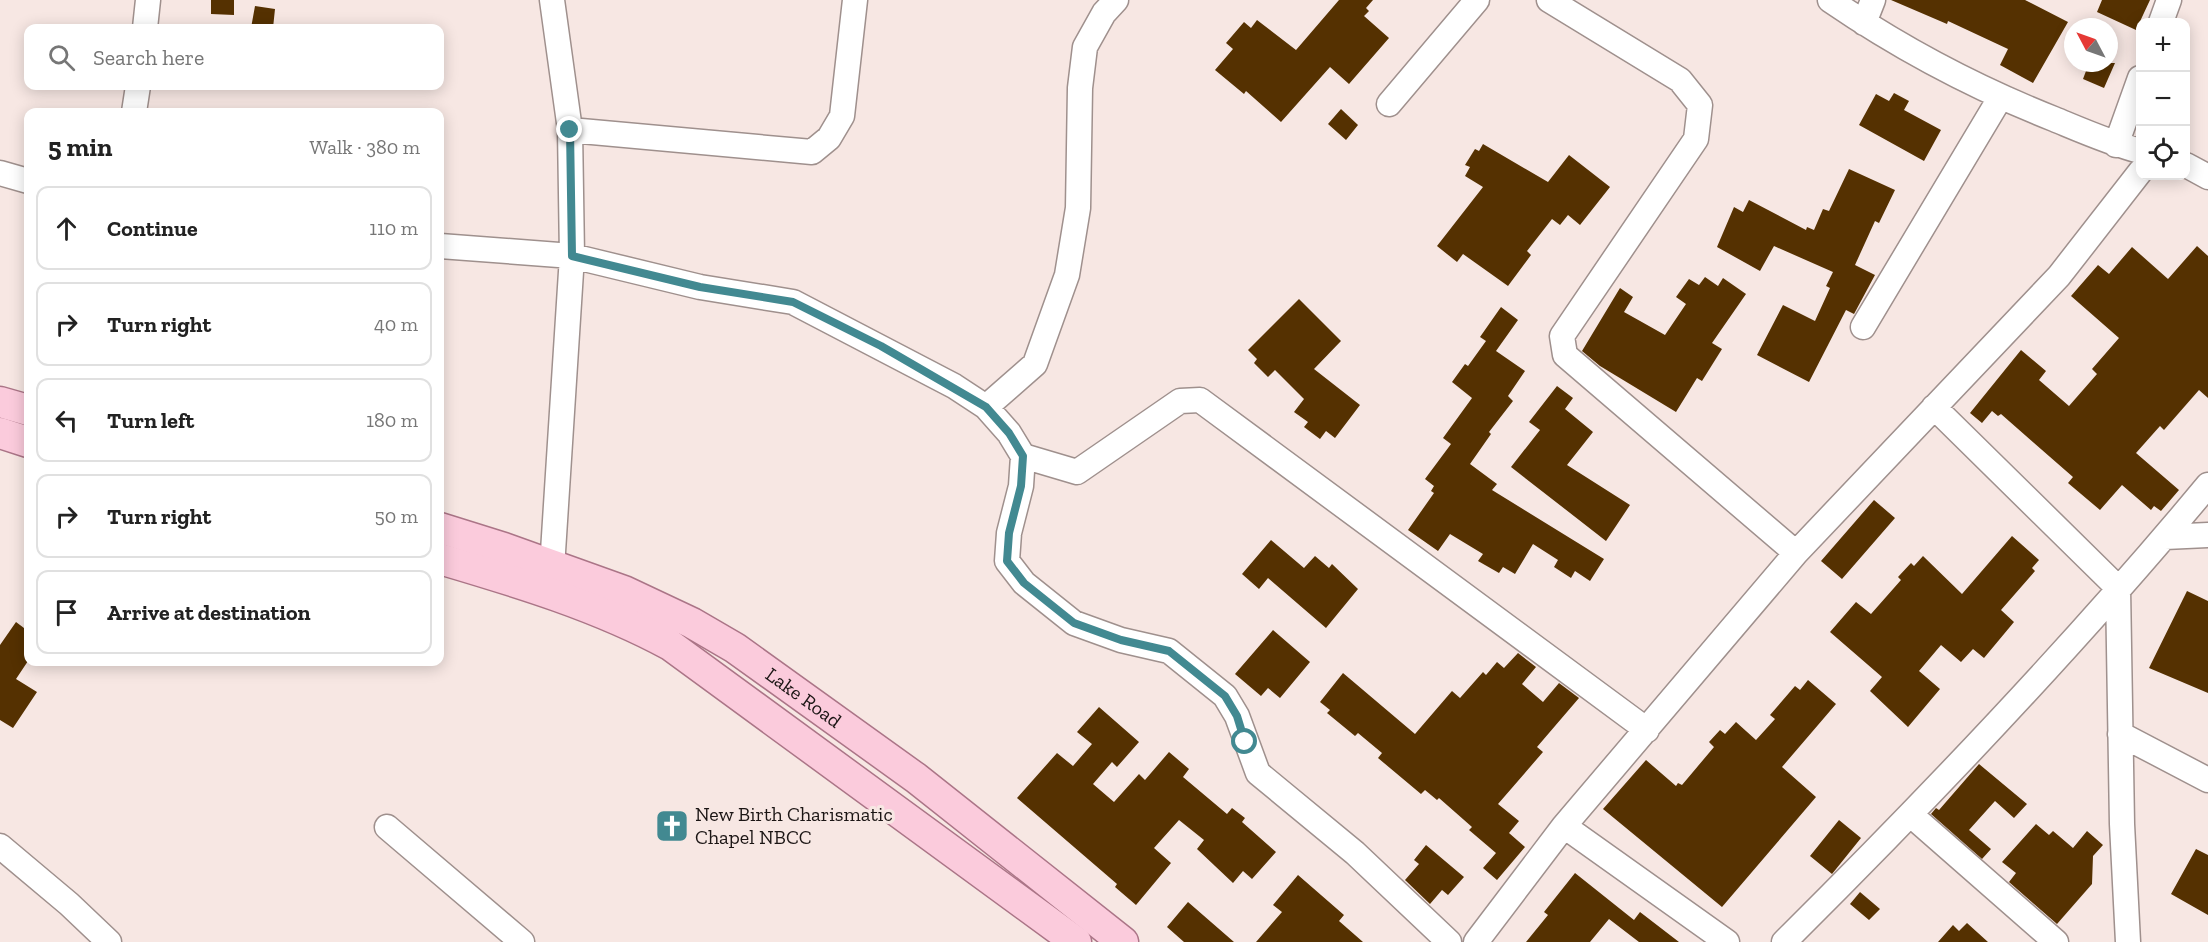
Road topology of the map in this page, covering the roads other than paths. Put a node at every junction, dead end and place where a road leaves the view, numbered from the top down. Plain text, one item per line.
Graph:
1 (148, 0) edge
2 (552, 0) edge
3 (855, 0) edge
4 (1116, 0) edge
5 (1477, 0) edge
6 (1549, 0) edge
7 (1830, 0) edge
8 (1873, 0) edge
9 (2169, 0) edge
10 (2162, 18) edge
11 (1864, 23) junction
12 (145, 24) edge
13 (2136, 89) edge
14 (137, 90) edge
15 (2001, 98) junction
16 (1389, 104) dead end
17 (135, 108) edge
18 (570, 130) junction
19 (2116, 145) junction
20 (2136, 150) edge
21 (2190, 167) edge
22 (0, 173) edge
23 (2136, 177) edge
24 (2208, 177) edge
25 (24, 180) edge
26 (444, 246) edge
27 (572, 256) junction
28 (1863, 327) dead end
29 (0, 402) edge
30 (986, 407) junction
31 (1934, 407) junction
32 (24, 409) edge
33 (0, 433) edge
34 (24, 440) edge
35 (1023, 456) junction
36 (2208, 485) edge
37 (444, 530) edge
38 (2208, 535) edge
39 (2165, 537) junction
40 (1796, 553) junction
41 (444, 560) edge
42 (551, 580) junction
43 (2118, 588) junction
44 (1647, 730) junction
45 (2120, 734) junction
46 (2208, 780) edge
47 (1911, 815) junction
48 (1564, 826) junction
49 (387, 827) dead end
50 (0, 846) edge
51 (1065, 939) edge
52 (109, 942) edge
53 (522, 942) edge
54 (1124, 942) edge
55 (1449, 942) edge
56 (1476, 942) edge
57 (1727, 942) edge
58 (1784, 942) edge
59 (2056, 942) edge
60 (2128, 942) edge

1 - 12 street
2 - 18 street
3 - 18 street
4 - 30 street
5 - 16 street
6 - 40 street
7 - 11 street
8 - 11 street
9 - 10 street
11 - 15 street
13 - 19 street
14 - 17 street
15 - 19 street
15 - 28 street
18 - 27 street
19 - 20 street
21 - 24 street
22 - 25 street
23 - 31 street
26 - 27 street
27 - 30 street
27 - 42 street
29 - 32 main road
30 - 35 street
31 - 40 street
31 - 43 street
33 - 34 main road
35 - 44 street
35 - 55 street
36 - 39 street
37 - 42 main road, Lake Road
38 - 39 street
39 - 43 street
40 - 44 street
41 - 42 main road, Lake Road
42 - 51 main road, Lake Road
42 - 54 main road, Lake Road
43 - 45 street
43 - 47 street
44 - 48 street
45 - 46 street
45 - 60 street
47 - 58 street
47 - 59 street
48 - 56 street
48 - 57 street
49 - 53 street
50 - 52 street

